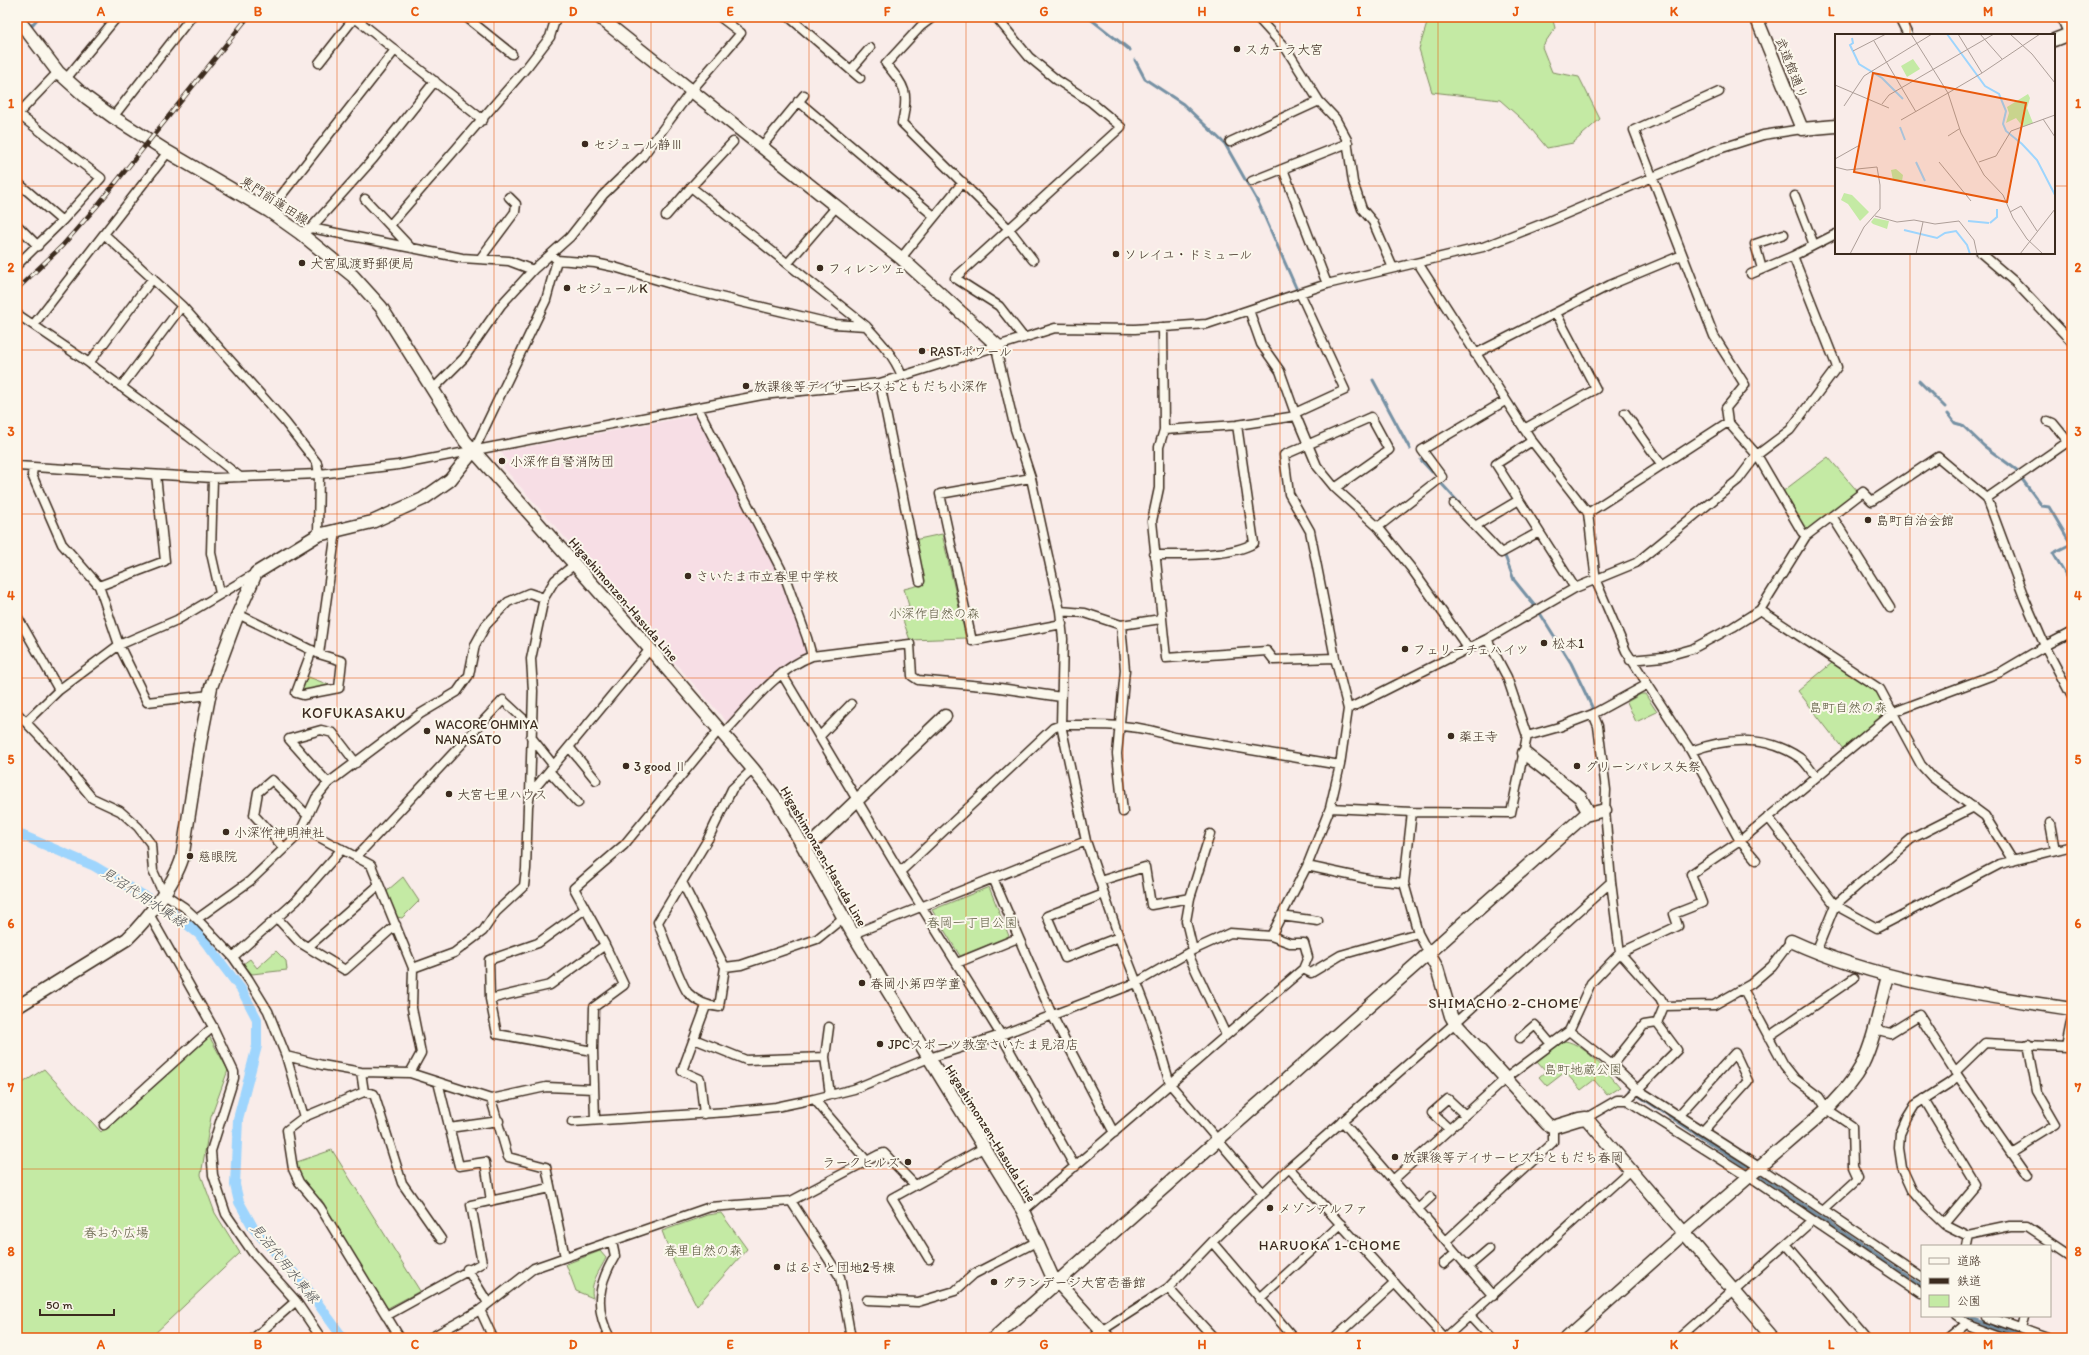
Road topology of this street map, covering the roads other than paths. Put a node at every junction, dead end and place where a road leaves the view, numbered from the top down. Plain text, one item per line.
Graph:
1 (117, 17) edge
2 (191, 17) edge
3 (355, 17) edge
4 (466, 17) edge
5 (556, 17) edge
6 (599, 17) edge
7 (720, 17) edge
8 (789, 17) edge
9 (933, 17) edge
10 (996, 17) edge
11 (1257, 17) edge
12 (1757, 17) edge
13 (1899, 17) edge
14 (2061, 17) edge
15 (18, 21) edge
16 (1908, 34) edge
17 (2071, 36) edge
18 (2055, 40) edge
19 (870, 48) dead end
20 (395, 50) junction
21 (512, 54) dead end
22 (319, 63) dead end
23 (851, 70) junction
24 (62, 76) junction
25 (860, 78) dead end
26 (435, 81) junction
27 (692, 90) junction
28 (1718, 92) dead end
29 (804, 95) dead end
30 (798, 101) junction
31 (1319, 101) junction
32 (18, 115) edge
33 (113, 117) junction
34 (483, 120) junction
35 (1835, 126) edge
36 (1802, 129) junction
37 (733, 142) dead end
38 (1230, 142) dead end
39 (1348, 143) junction
40 (762, 146) junction
41 (168, 152) junction
42 (1283, 169) junction
43 (1652, 176) junction
44 (1252, 181) dead end
45 (17, 182) edge
46 (963, 182) junction
47 (691, 187) junction
48 (1795, 196) dead end
49 (509, 197) dead end
50 (365, 198) dead end
51 (837, 206) junction
52 (268, 211) junction
53 (666, 216) dead end
54 (934, 216) junction
55 (62, 221) junction
56 (17, 225) edge
57 (390, 225) junction
58 (1009, 229) junction
59 (305, 230) junction
60 (104, 234) junction
61 (1784, 234) dead end
62 (1835, 234) edge
63 (1814, 245) junction
64 (38, 246) junction
65 (411, 248) junction
66 (1981, 254) edge
67 (1682, 255) junction
68 (1793, 256) junction
69 (554, 257) junction
70 (901, 258) junction
71 (480, 259) junction
72 (1033, 260) dead end
73 (788, 263) junction
74 (1418, 263) junction
75 (17, 265) edge
76 (1393, 268) junction
77 (1762, 269) junction
78 (533, 270) junction
79 (1751, 274) dead end
80 (153, 278) junction
81 (1327, 284) junction
82 (1300, 293) junction
83 (182, 306) junction
84 (1249, 310) junction
85 (1556, 313) junction
86 (17, 314) edge
87 (34, 324) junction
88 (866, 326) junction
89 (1163, 327) junction
90 (1024, 338) junction
91 (2072, 342) edge
92 (997, 347) junction
93 (1475, 354) junction
94 (89, 363) junction
95 (902, 376) junction
96 (880, 383) junction
97 (121, 387) junction
98 (433, 389) junction
99 (1505, 401) junction
100 (698, 408) junction
101 (1625, 413) dead end
102 (1295, 414) junction
103 (2048, 421) dead end
104 (1728, 422) junction
105 (1237, 425) junction
106 (1524, 429) junction
107 (1164, 430) junction
108 (1532, 441) junction
109 (2070, 443) edge
110 (1308, 445) junction
111 (474, 450) junction
112 (1757, 455) junction
113 (1662, 465) junction
114 (17, 466) edge
115 (33, 468) junction
116 (319, 474) junction
117 (156, 475) junction
118 (240, 477) junction
119 (213, 478) junction
120 (1031, 478) junction
121 (1335, 488) junction
122 (1988, 498) junction
123 (1519, 500) junction
124 (1454, 504) dead end
125 (1588, 513) junction
126 (1832, 516) junction
127 (1475, 526) junction
128 (1378, 527) junction
129 (336, 531) junction
130 (1539, 532) junction
131 (318, 535) junction
132 (1806, 536) junction
133 (1154, 555) junction
134 (575, 564) junction
135 (256, 573) junction
136 (920, 581) dead end
137 (1596, 581) junction
138 (99, 586) junction
139 (1575, 588) junction
140 (220, 593) junction
141 (544, 598) junction
142 (1890, 608) dead end
143 (1760, 610) junction
144 (1060, 611) junction
145 (238, 614) junction
146 (17, 616) edge
147 (1161, 619) junction
148 (1062, 624) junction
149 (1121, 625) junction
150 (2072, 632) edge
151 (1487, 639) junction
152 (119, 645) junction
153 (2045, 646) junction
154 (1468, 648) junction
155 (650, 649) junction
156 (315, 652) junction
157 (812, 656) junction
158 (1335, 658) junction
159 (1630, 660) junction
160 (782, 674) junction
161 (1646, 685) junction
162 (59, 690) junction
163 (210, 695) junction
164 (1060, 697) junction
165 (2072, 697) edge
166 (851, 704) dead end
167 (1348, 709) junction
168 (1894, 712) junction
169 (17, 713) edge
170 (1593, 714) junction
171 (945, 716) dead end
172 (26, 722) junction
173 (1061, 724) junction
174 (1119, 725) junction
175 (531, 726) junction
176 (721, 732) junction
177 (820, 736) junction
178 (1527, 736) junction
179 (531, 737) junction
180 (569, 747) junction
181 (1690, 751) junction
182 (1524, 753) junction
183 (356, 763) junction
184 (1340, 764) junction
185 (551, 769) junction
186 (753, 769) junction
187 (1816, 777) junction
188 (596, 780) dead end
189 (328, 783) junction
190 (530, 794) junction
191 (858, 798) junction
192 (578, 803) dead end
193 (1330, 808) junction
194 (1974, 808) junction
195 (1605, 810) junction
196 (1123, 812) dead end
197 (1412, 812) junction
198 (1589, 813) junction
199 (308, 816) junction
200 (1768, 817) junction
201 (2050, 823) dead end
202 (302, 828) junction
203 (1210, 834) dead end
204 (1086, 841) junction
205 (1740, 841) junction
206 (2072, 846) edge
207 (283, 847) junction
208 (342, 849) junction
209 (805, 850) junction
210 (2055, 850) junction
211 (356, 857) junction
212 (1756, 860) dead end
213 (2013, 861) junction
214 (1307, 866) junction
215 (900, 872) junction
216 (993, 878) junction
217 (1100, 881) junction
218 (682, 882) junction
219 (1610, 882) junction
220 (1404, 883) junction
221 (379, 885) junction
222 (162, 894) junction
223 (1104, 894) junction
224 (1190, 898) junction
225 (1835, 905) junction
226 (923, 906) junction
227 (586, 909) junction
228 (150, 912) junction
229 (1281, 916) junction
230 (277, 918) junction
231 (843, 918) junction
232 (197, 919) junction
233 (1318, 922) dead end
234 (396, 925) junction
235 (1418, 933) junction
236 (853, 934) junction
237 (1270, 936) junction
238 (1118, 937) junction
239 (1018, 938) junction
240 (1791, 941) joint
241 (605, 945) junction
242 (308, 947) junction
243 (1190, 952) junction
244 (1816, 952) junction
245 (1620, 953) junction
246 (1430, 954) junction
247 (233, 957) junction
248 (957, 963) junction
249 (725, 967) junction
250 (413, 968) junction
251 (1304, 969) junction
252 (1888, 976) junction
253 (1854, 978) dead end
254 (1136, 983) junction
255 (1743, 989) junction
256 (490, 998) junction
257 (17, 1006) edge
258 (706, 1006) junction
259 (1664, 1006) junction
260 (2072, 1009) edge
261 (1052, 1015) junction
262 (2072, 1017) edge
263 (1455, 1023) junction
264 (1658, 1024) junction
265 (213, 1027) junction
266 (829, 1027) dead end
267 (1874, 1029) junction
268 (1569, 1031) junction
269 (1001, 1035) junction
270 (1226, 1035) junction
271 (1768, 1037) junction
272 (1520, 1038) dead end
273 (694, 1040) junction
274 (1551, 1044) junction
275 (2028, 1044) junction
276 (593, 1051) junction
277 (286, 1056) junction
278 (825, 1057) junction
279 (929, 1058) junction
280 (1612, 1065) junction
281 (361, 1072) junction
282 (410, 1073) junction
283 (1956, 1074) junction
284 (1504, 1079) junction
285 (438, 1082) junction
286 (1170, 1084) junction
287 (594, 1089) junction
288 (1637, 1089) junction
289 (364, 1092) junction
290 (830, 1095) junction
291 (491, 1099) junction
292 (814, 1099) junction
293 (1924, 1099) junction
294 (1627, 1100) junction
295 (1826, 1109) junction
296 (704, 1114) junction
297 (1465, 1115) junction
298 (1679, 1115) junction
299 (304, 1117) junction
300 (1586, 1118) junction
301 (595, 1120) junction
302 (499, 1121) junction
303 (1342, 1121) junction
304 (572, 1122) dead end
305 (104, 1125) dead end
306 (1553, 1127) junction
307 (449, 1128) junction
308 (1449, 1130) junction
309 (1703, 1130) junction
310 (1114, 1133) junction
311 (1217, 1141) junction
312 (985, 1147) junction
313 (2011, 1152) junction
314 (867, 1161) junction
315 (1075, 1167) junction
316 (1759, 1167) junction
317 (1289, 1168) junction
318 (1630, 1170) junction
319 (2027, 1175) dead end
320 (1749, 1177) junction
321 (1393, 1180) junction
322 (915, 1185) junction
323 (550, 1188) junction
324 (1263, 1193) junction
325 (1431, 1197) dead end
326 (491, 1201) junction
327 (791, 1201) junction
328 (1418, 1209) junction
329 (1824, 1210) junction
330 (1024, 1211) junction
331 (1812, 1220) junction
332 (1944, 1223) junction
333 (1341, 1224) junction
334 (1684, 1233) junction
335 (1968, 1236) junction
336 (441, 1239) dead end
337 (1038, 1241) junction
338 (1446, 1241) junction
339 (612, 1242) junction
340 (1212, 1242) junction
341 (2040, 1242) edge
342 (1786, 1244) junction
343 (1966, 1245) edge
344 (2051, 1247) edge
345 (1489, 1249) dead end
346 (1456, 1253) junction
347 (565, 1257) junction
348 (2072, 1257) edge
349 (929, 1259) dead end
350 (1443, 1264) dead end
351 (1468, 1267) junction
352 (467, 1269) junction
353 (1921, 1276) edge
354 (1057, 1283) junction
355 (1395, 1283) junction
356 (1168, 1288) junction
357 (1733, 1291) junction
358 (1921, 1293) edge
359 (1493, 1296) junction
360 (1259, 1299) junction
361 (867, 1300) dead end
362 (296, 1301) junction
363 (488, 1303) junction
364 (480, 1310) junction
365 (386, 1316) junction
366 (1470, 1316) junction
367 (1957, 1317) edge
368 (1989, 1317) edge
369 (2024, 1317) edge
370 (1966, 1323) junction
371 (2021, 1328) junction
372 (1101, 1336) edge
373 (255, 1338) edge
374 (321, 1338) edge
375 (400, 1338) edge
376 (430, 1338) edge
377 (493, 1338) edge
378 (610, 1338) edge
379 (851, 1338) edge
380 (994, 1338) edge
381 (1214, 1338) edge
382 (1294, 1338) edge
383 (1335, 1338) edge
384 (1445, 1338) edge
385 (1490, 1338) edge
386 (1567, 1338) edge
387 (1680, 1338) edge
388 (1774, 1338) edge
389 (1867, 1338) edge
390 (1948, 1338) edge
391 (2008, 1338) edge
392 (2047, 1338) edge

1 - 24 street
2 - 33 street
3 - 20 street
3 - 22 street
4 - 21 street
5 - 34 street
6 - 27 street
7 - 27 street
8 - 23 street
9 - 46 street
10 - 58 street
11 - 31 street
12 - 36 street, 武道館通り
13 - 16 street
14 - 17 street
15 - 24 street, 東門前蓮田線
17 - 18 street
19 - 23 street
20 - 26 street
20 - 52 street
23 - 25 street
24 - 32 street
24 - 33 street, 東門前蓮田線
26 - 34 street
26 - 59 street
27 - 40 street
27 - 69 street
28 - 43 street
29 - 30 street
30 - 40 street
30 - 54 street
31 - 38 street
31 - 39 street
32 - 55 street
33 - 41 street, 東門前蓮田線
34 - 57 street
35 - 36 street
36 - 43 street
37 - 47 street
39 - 42 street
39 - 76 street
40 - 51 street
41 - 52 street, 東門前蓮田線
41 - 60 street
42 - 44 street
42 - 81 street
43 - 67 street
43 - 74 street
45 - 55 street
46 - 54 street
46 - 58 street
47 - 53 street
47 - 73 street
48 - 63 street
49 - 71 street
50 - 57 street
51 - 70 street
51 - 73 street
52 - 59 street, 東門前蓮田線
54 - 70 street
55 - 64 street
56 - 64 street
57 - 65 street
58 - 72 street
58 - 90 street
59 - 65 street
59 - 98 street, 東門前蓮田線
60 - 80 street
60 - 87 street
61 - 77 street
62 - 63 street
63 - 68 street
64 - 75 street
65 - 71 street
66 - 91 street
67 - 85 street
67 - 104 street
68 - 77 street
68 - 112 street
69 - 78 street
69 - 88 street
69 - 111 street
70 - 92 street
71 - 78 street
73 - 88 street
74 - 76 street
74 - 93 street
76 - 81 street
77 - 79 street
78 - 98 street
80 - 83 street
80 - 94 street
81 - 82 street
82 - 84 street
82 - 102 street
83 - 97 street
83 - 116 street
84 - 89 street
84 - 102 street
85 - 93 street
85 - 106 street
86 - 87 street
87 - 94 street
88 - 95 street
89 - 90 street
89 - 107 street
90 - 92 street
92 - 95 street
92 - 120 street
93 - 99 street
94 - 97 street
95 - 96 street
96 - 100 street
96 - 136 street
97 - 118 street
98 - 111 street, 東門前蓮田線
99 - 106 street
99 - 128 street
100 - 111 street
100 - 157 street
101 - 113 street
102 - 105 street
102 - 110 street
103 - 109 street
104 - 112 street
104 - 113 street
105 - 107 street
105 - 133 street
106 - 108 street
107 - 133 street
108 - 123 street
108 - 125 street
109 - 122 street
110 - 121 street
110 - 121 street
110 - 158 street
111 - 116 street
111 - 129 street
111 - 134 street, Higashimonzen-Hasuda Line
112 - 132 street
112 - 137 street
113 - 125 street
114 - 115 street
115 - 117 street
115 - 138 street
116 - 118 street
116 - 131 street
117 - 119 street
117 - 138 street
118 - 119 street
119 - 140 street
120 - 144 street
120 - 148 street
121 - 128 street
122 - 126 street
122 - 153 street
123 - 127 street
123 - 130 street
124 - 127 street
125 - 137 street
126 - 132 street
126 - 142 street
127 - 130 street
128 - 154 street
129 - 131 street
129 - 156 street
130 - 139 street
131 - 135 street
132 - 143 street
133 - 147 street
134 - 141 street
134 - 155 street, Higashimonzen-Hasuda Line
135 - 140 street
135 - 145 street
137 - 139 street
137 - 159 street
138 - 152 street
139 - 151 street
140 - 152 street
141 - 175 street
141 - 183 street
143 - 159 street
143 - 168 street
144 - 148 street
144 - 149 street
145 - 156 street
145 - 163 street
146 - 162 street
147 - 149 street
147 - 158 street
148 - 164 street
149 - 174 street
150 - 153 street
151 - 154 street
151 - 178 street
152 - 162 street
152 - 163 street
153 - 165 street
153 - 168 street
154 - 167 street
155 - 176 street, Higashimonzen-Hasuda Line
155 - 180 street
156 - 156 street
157 - 160 street
157 - 164 street
158 - 167 street
159 - 161 street
160 - 176 street
160 - 177 street
161 - 170 street
161 - 181 street
162 - 172 street
163 - 222 street
164 - 173 street
166 - 177 street
167 - 184 street
168 - 187 street
168 - 194 street
169 - 172 street
170 - 178 street
170 - 195 street
171 - 191 street
172 - 222 street
173 - 174 street
173 - 204 street
173 - 215 street
174 - 184 street
174 - 196 street
175 - 179 street
175 - 211 street
176 - 186 street, Higashimonzen-Hasuda Line
176 - 227 street
177 - 191 street
178 - 182 street
179 - 185 street
179 - 190 street
180 - 185 street
180 - 188 street
181 - 187 street
181 - 205 street
182 - 197 street
182 - 198 street
183 - 189 street
183 - 189 street
184 - 193 street
185 - 190 street
185 - 192 street
186 - 209 street, Higashimonzen-Hasuda Line
186 - 218 street
187 - 200 street
189 - 199 street
190 - 250 street
191 - 209 street
191 - 215 street
193 - 197 street
193 - 214 street
194 - 213 street
194 - 225 street
195 - 198 street
195 - 219 street
197 - 220 street
198 - 246 street
199 - 202 street
199 - 207 street
200 - 205 street
200 - 225 street
201 - 210 street
202 - 207 street
202 - 208 street
203 - 224 street
204 - 216 street
204 - 217 street
205 - 212 street
205 - 245 street
206 - 210 street
207 - 232 street
208 - 211 street
208 - 230 street
209 - 231 street, Higashimonzen-Hasuda Line
210 - 213 street
211 - 221 street
213 - 225 street
214 - 220 street
214 - 229 street
215 - 226 street
216 - 226 street
216 - 239 street
217 - 223 street
217 - 224 street
218 - 249 street
218 - 258 street
219 - 245 street
219 - 263 street
220 - 235 street
221 - 234 street
221 - 242 street
222 - 228 street
222 - 232 street
223 - 238 street
223 - 238 street
224 - 243 street
225 - 244 street
226 - 236 street
226 - 248 street
227 - 241 street
227 - 256 street
228 - 257 street
228 - 265 street
229 - 233 street
229 - 237 street
230 - 242 street
230 - 247 street
231 - 236 street, Higashimonzen-Hasuda Line
231 - 249 street
232 - 247 street
234 - 242 street
234 - 250 street
235 - 246 street
235 - 251 street
236 - 279 street, Higashimonzen-Hasuda Line
237 - 243 street
237 - 251 street
238 - 254 street
239 - 248 street
239 - 261 street
240 - 244 street
240 - 255 street
241 - 256 street
241 - 276 street
243 - 254 street
243 - 270 street
244 - 252 street
245 - 259 street
245 - 268 street
246 - 263 street
246 - 311 street
247 - 277 street
248 - 269 street
249 - 258 street
250 - 282 street
251 - 270 street
252 - 260 street
252 - 267 street
253 - 271 street
254 - 261 street
254 - 286 street
255 - 259 street
255 - 271 street
256 - 276 street
258 - 273 street
259 - 264 street
261 - 269 street
261 - 310 street
262 - 275 street
263 - 284 street
263 - 303 street
264 - 280 street
264 - 288 street
265 - 305 street
265 - 362 street
266 - 278 street
267 - 283 street
267 - 295 street
268 - 274 street
268 - 280 street
269 - 279 street
269 - 315 street
270 - 286 street
271 - 295 street
272 - 274 street
273 - 278 street
273 - 296 street
274 - 284 street
275 - 283 street
275 - 313 street
276 - 287 street
277 - 281 street
277 - 299 street
278 - 290 street
279 - 290 street
279 - 312 street, Higashimonzen-Hasuda Line
280 - 288 street
281 - 282 street
281 - 289 street
282 - 285 street
283 - 293 street
283 - 313 street
284 - 297 street
284 - 306 street
285 - 291 street
285 - 307 street
286 - 310 street
286 - 311 street
287 - 291 street
287 - 301 street
288 - 294 street
288 - 298 street
289 - 299 street
289 - 336 street
290 - 292 street
291 - 302 street
292 - 296 street
292 - 314 street
293 - 332 street
293 - 332 street
294 - 300 street
294 - 320 street
295 - 316 street
295 - 329 street
296 - 301 street
297 - 308 street
297 - 308 street
298 - 309 street
298 - 309 street
299 - 365 street
300 - 306 street
300 - 318 street
301 - 304 street
302 - 307 street
302 - 323 street
303 - 317 street
303 - 321 street
306 - 338 street
307 - 326 street
308 - 321 street
309 - 316 street
310 - 315 street
311 - 324 street
311 - 354 street
312 - 322 street
312 - 330 street, Higashimonzen-Hasuda Line
313 - 319 street
314 - 322 street
314 - 327 street
315 - 330 street
316 - 320 street
316 - 329 street
317 - 324 street
317 - 333 street
318 - 334 street
318 - 359 street
320 - 331 street
320 - 334 street
321 - 328 street
322 - 349 street
323 - 326 street
323 - 347 street
324 - 340 street
325 - 328 street
326 - 352 street
327 - 339 street
327 - 379 street
328 - 338 street
329 - 353 street
330 - 337 street, Higashimonzen-Hasuda Line
331 - 342 street
331 - 358 street
332 - 335 street
333 - 355 street
333 - 360 street
334 - 357 street
334 - 386 street
335 - 341 street
335 - 343 street
337 - 354 street, Higashimonzen-Hasuda Line
337 - 361 street
338 - 346 street
339 - 347 street
339 - 378 street
340 - 356 street
340 - 360 street
342 - 357 street
342 - 389 street
344 - 348 street
345 - 351 street
346 - 350 street
346 - 351 street
347 - 363 street
351 - 359 street
352 - 363 street
352 - 365 street
354 - 372 street, Higashimonzen-Hasuda Line
354 - 380 street
355 - 383 street
355 - 384 street
356 - 372 street
356 - 381 street
357 - 387 street
357 - 388 street
359 - 366 street
360 - 382 street
362 - 373 street
362 - 374 street
363 - 364 street
364 - 376 street
364 - 377 street
365 - 375 street
366 - 384 street
366 - 385 street
367 - 370 street
368 - 371 street
369 - 371 street
370 - 390 street
370 - 391 street
371 - 392 street

